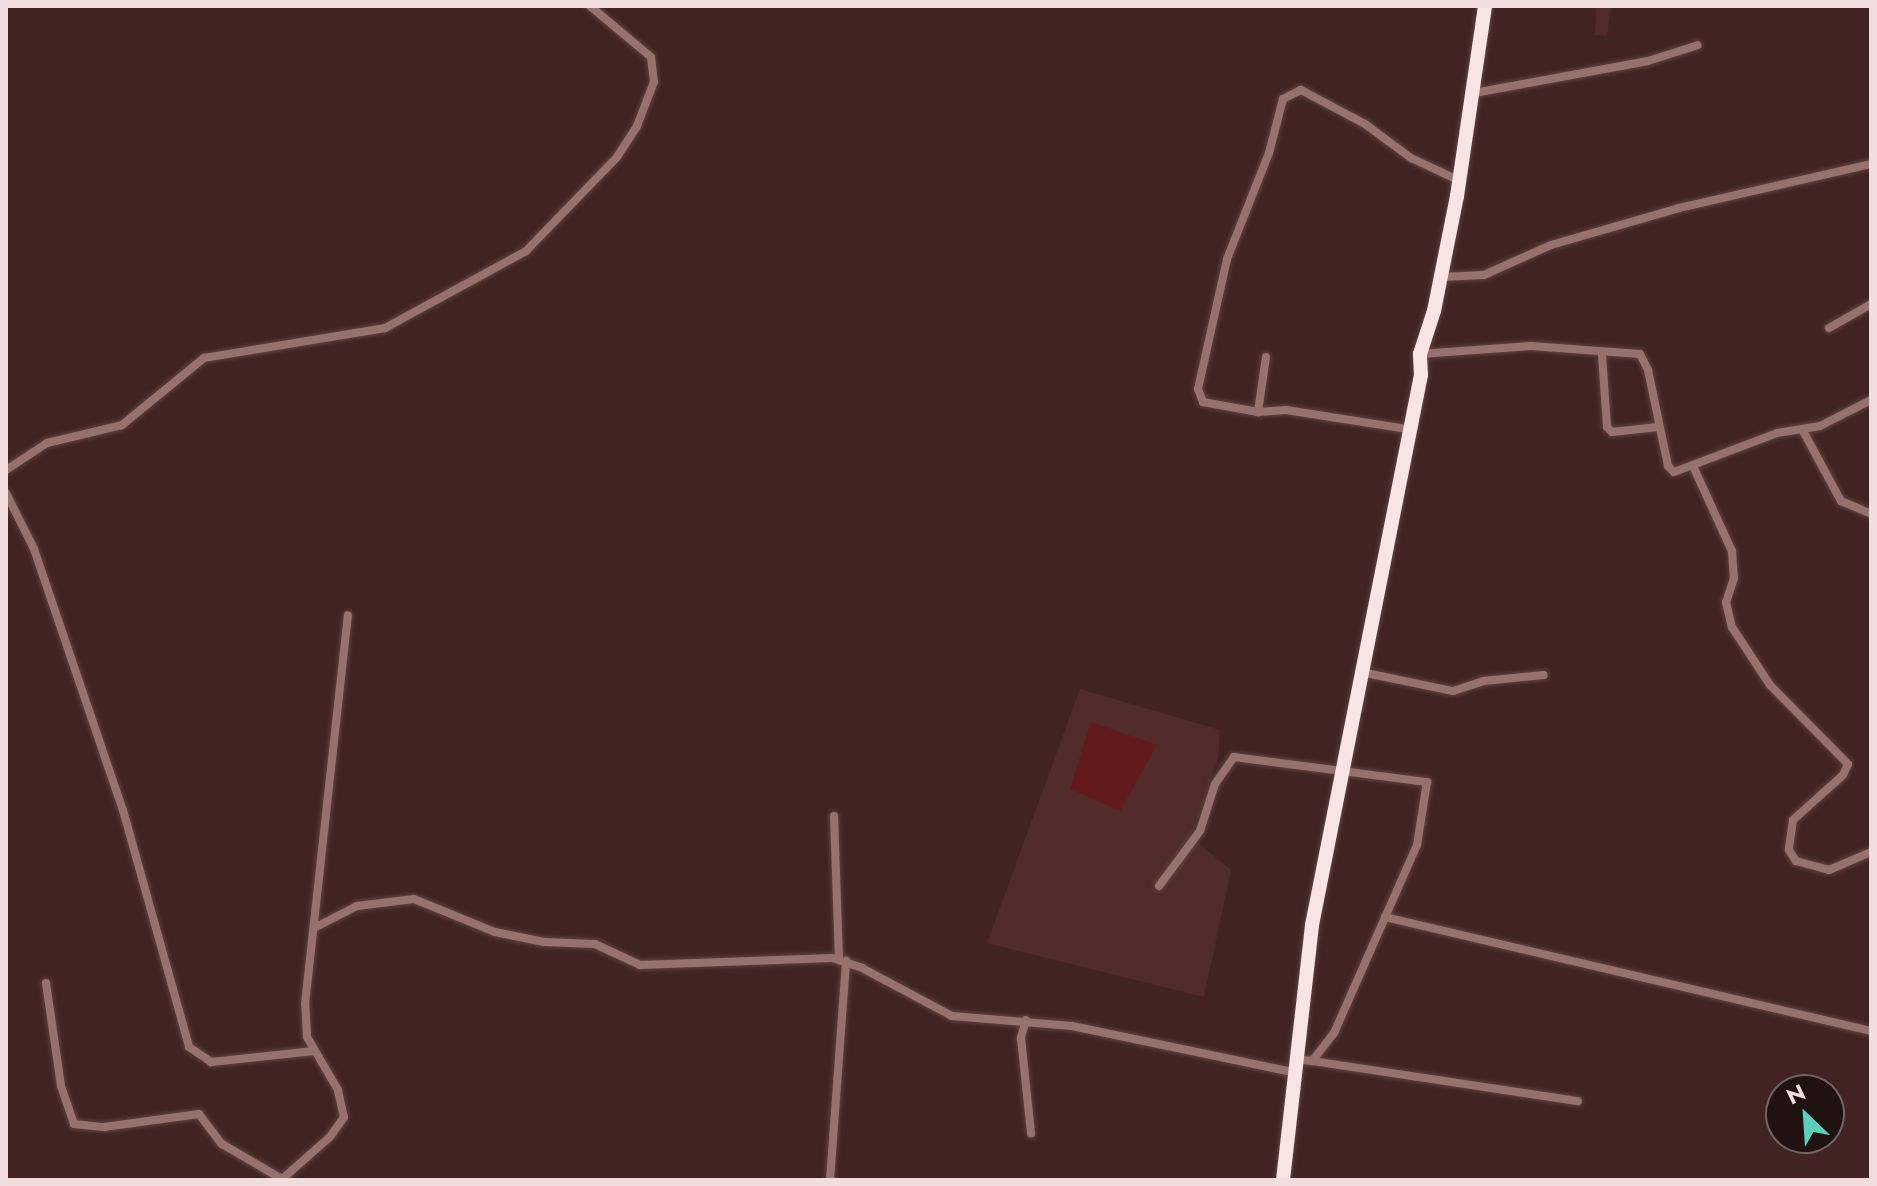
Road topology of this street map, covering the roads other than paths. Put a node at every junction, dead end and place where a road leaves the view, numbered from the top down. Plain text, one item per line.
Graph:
1 (590, 6) edge
2 (1485, 6) edge
3 (1698, 45) dead end
4 (1474, 93) junction
5 (1871, 164) edge
6 (1460, 181) junction
7 (1441, 277) junction
8 (1871, 304) edge
9 (1829, 328) dead end
10 (1420, 354) junction
11 (1602, 355) junction
12 (1266, 357) dead end
13 (1871, 400) edge
14 (1258, 412) junction
15 (1658, 427) junction
16 (1407, 429) junction
17 (1802, 429) junction
18 (1693, 466) junction
19 (6, 470) edge
20 (6, 493) edge
21 (1871, 514) edge
22 (348, 615) dead end
23 (1361, 672) junction
24 (1544, 675) dead end
25 (1343, 768) junction
26 (834, 816) dead end
27 (1871, 852) edge
28 (1159, 886) dead end
29 (1385, 917) junction
30 (316, 927) junction
31 (842, 960) junction
32 (46, 983) dead end
33 (1026, 1020) junction
34 (1871, 1031) edge
35 (314, 1051) junction
36 (1312, 1061) junction
37 (1292, 1065) junction
38 (1578, 1101) dead end
39 (1031, 1133) dead end
40 (282, 1180) edge
41 (830, 1180) edge
42 (1283, 1180) edge

1 - 19 street
2 - 4 highway
3 - 4 street
4 - 6 highway
5 - 7 street
6 - 7 highway
6 - 14 street
7 - 10 highway
8 - 9 street
10 - 11 street
10 - 16 highway
11 - 15 street
11 - 15 street
12 - 14 street
13 - 17 street
14 - 16 street
15 - 18 street
16 - 23 highway
17 - 18 street
17 - 21 street
18 - 27 street
20 - 35 street
22 - 30 street
23 - 24 street
23 - 25 highway
25 - 28 street
25 - 29 street
25 - 37 highway
26 - 31 street
29 - 34 street
29 - 36 street
30 - 31 street
30 - 35 street
31 - 33 street
31 - 41 street
32 - 40 street
33 - 37 street
33 - 39 street
35 - 40 street
36 - 37 street
36 - 38 street
37 - 42 highway

